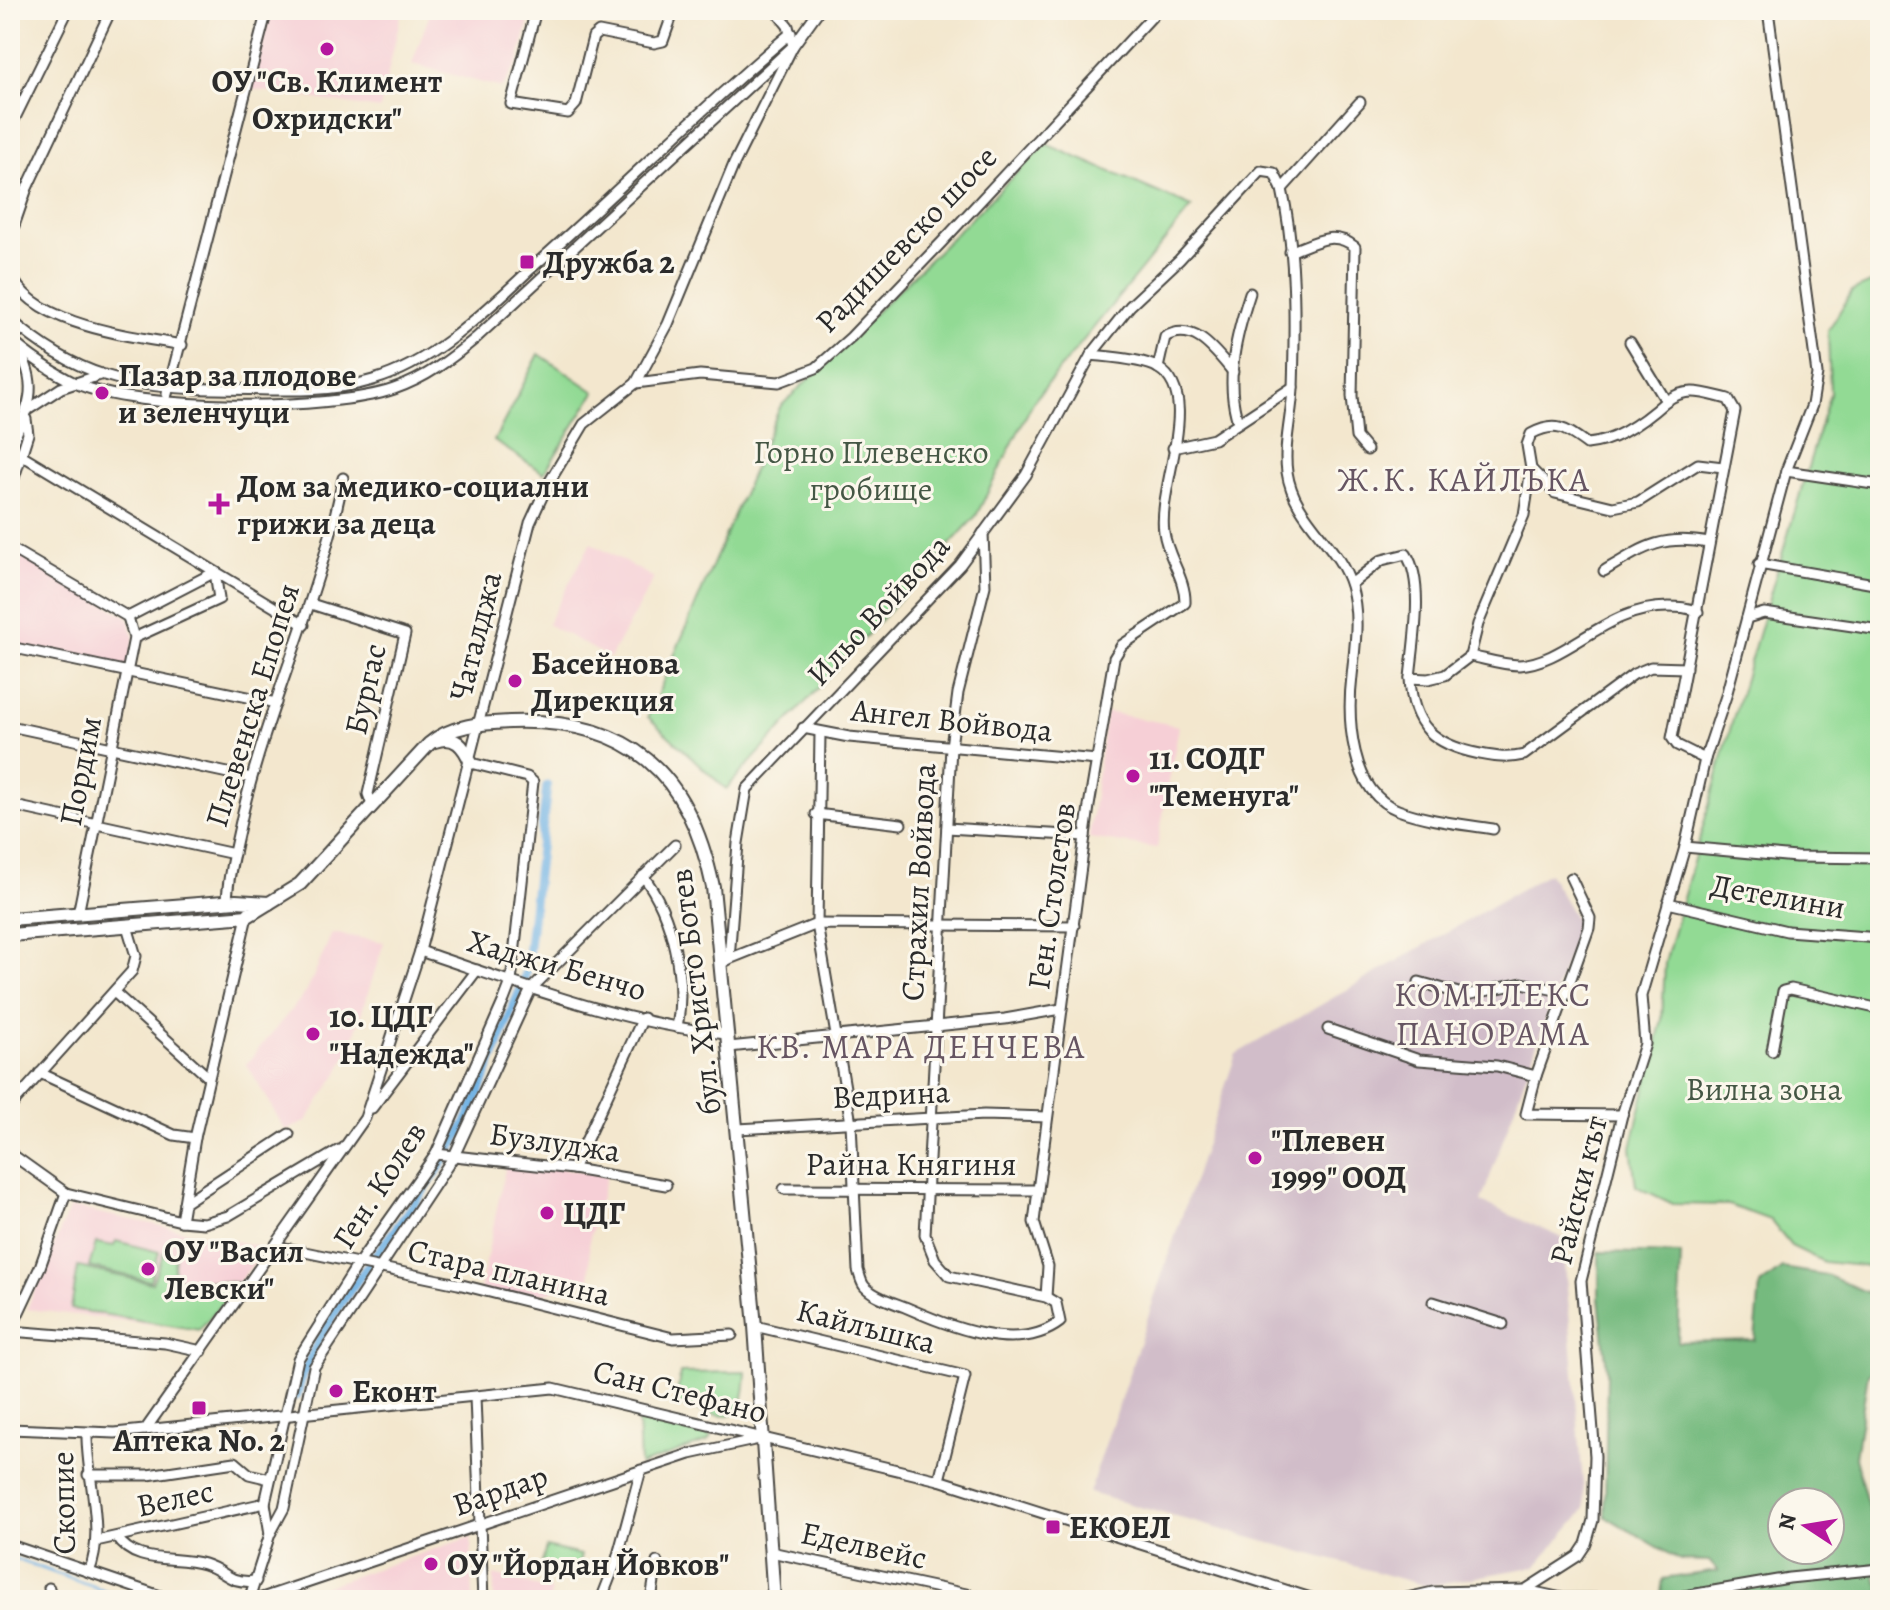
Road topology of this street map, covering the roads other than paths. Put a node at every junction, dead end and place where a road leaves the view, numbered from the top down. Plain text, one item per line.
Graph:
1 (68, 10) edge
2 (111, 10) edge
3 (267, 10) edge
4 (536, 10) edge
5 (674, 10) edge
6 (775, 10) edge
7 (819, 10) edge
8 (1158, 10) edge
9 (1768, 10) edge
10 (810, 19) junction
11 (790, 34) junction
12 (793, 46) junction
13 (1360, 102) dead end
14 (10, 128) edge
15 (1282, 189) junction
16 (10, 237) edge
17 (1290, 252) junction
18 (10, 273) edge
19 (1250, 293) dead end
20 (10, 319) edge
21 (10, 332) edge
22 (13, 342) edge
23 (1630, 342) dead end
24 (182, 345) junction
25 (1091, 355) junction
26 (1158, 368) junction
27 (1233, 372) junction
28 (100, 375) junction
29 (75, 383) junction
30 (636, 383) junction
31 (1293, 387) junction
32 (169, 389) junction
33 (1666, 401) junction
34 (164, 402) junction
35 (28, 414) junction
36 (1238, 422) junction
37 (10, 448) edge
38 (1173, 448) junction
39 (1367, 450) dead end
40 (22, 455) junction
41 (1723, 467) junction
42 (1531, 469) junction
43 (1786, 471) junction
44 (343, 478) dead end
45 (1880, 485) edge
46 (10, 490) edge
47 (983, 533) junction
48 (1709, 543) junction
49 (10, 548) edge
50 (1759, 564) junction
51 (1604, 571) dead end
52 (215, 572) junction
53 (1351, 584) junction
54 (1880, 585) edge
55 (311, 604) junction
56 (1698, 612) junction
57 (128, 617) junction
58 (1747, 618) junction
59 (304, 625) junction
60 (1880, 630) edge
61 (134, 638) junction
62 (10, 647) edge
63 (1470, 656) junction
64 (1686, 668) junction
65 (126, 672) junction
66 (1410, 678) junction
67 (276, 703) junction
68 (480, 724) junction
69 (10, 726) edge
70 (803, 728) junction
71 (820, 733) junction
72 (429, 744) junction
73 (110, 747) junction
74 (951, 747) junction
75 (1705, 759) junction
76 (1097, 760) junction
77 (471, 763) junction
78 (251, 778) junction
79 (10, 805) edge
80 (372, 805) junction
81 (816, 814) junction
82 (96, 824) junction
83 (901, 824) dead end
84 (947, 828) junction
85 (1493, 829) dead end
86 (1085, 836) junction
87 (675, 845) dead end
88 (1685, 847) junction
89 (234, 854) junction
90 (1880, 858) edge
91 (643, 876) junction
92 (1571, 878) dead end
93 (250, 901) junction
94 (227, 902) junction
95 (269, 903) junction
96 (1668, 903) junction
97 (155, 907) junction
98 (78, 914) junction
99 (248, 916) junction
100 (10, 919) edge
101 (157, 924) junction
102 (817, 924) junction
103 (940, 924) junction
104 (127, 926) junction
105 (1074, 926) junction
106 (10, 935) edge
107 (1880, 938) edge
108 (420, 951) junction
109 (726, 961) junction
110 (477, 970) junction
111 (1419, 982) dead end
112 (521, 985) junction
113 (1565, 992) junction
114 (115, 993) junction
115 (1061, 1009) junction
116 (1880, 1009) edge
117 (643, 1018) junction
118 (938, 1026) junction
119 (677, 1027) junction
120 (1328, 1029) dead end
121 (837, 1035) junction
122 (728, 1041) junction
123 (1772, 1051) dead end
124 (40, 1073) junction
125 (1536, 1076) junction
126 (208, 1077) junction
127 (10, 1107) edge
128 (1622, 1115) junction
129 (1047, 1117) junction
130 (365, 1118) junction
131 (933, 1118) junction
132 (851, 1123) junction
133 (738, 1129) junction
134 (289, 1134) dead end
135 (195, 1138) junction
136 (345, 1147) junction
137 (10, 1153) edge
138 (446, 1155) junction
139 (573, 1169) junction
140 (666, 1185) dead end
141 (784, 1189) dead end
142 (856, 1190) junction
143 (929, 1190) junction
144 (1038, 1190) junction
145 (66, 1193) junction
146 (184, 1203) junction
147 (181, 1221) junction
148 (276, 1246) junction
149 (361, 1265) junction
150 (377, 1268) junction
151 (1046, 1297) junction
152 (1433, 1302) dead end
153 (1503, 1324) dead end
154 (755, 1326) junction
155 (10, 1331) edge
156 (732, 1335) dead end
157 (202, 1351) junction
158 (475, 1397) junction
159 (303, 1413) junction
160 (284, 1414) junction
161 (10, 1429) edge
162 (145, 1430) junction
163 (87, 1433) junction
164 (763, 1438) junction
165 (641, 1470) junction
166 (88, 1475) junction
167 (270, 1479) junction
168 (939, 1480) junction
169 (265, 1503) junction
170 (480, 1523) junction
171 (270, 1534) junction
172 (117, 1537) junction
173 (96, 1541) junction
174 (10, 1545) edge
175 (771, 1552) junction
176 (657, 1562) dead end
177 (1880, 1569) edge
178 (89, 1572) junction
179 (256, 1581) junction
180 (49, 1588) dead end
181 (1525, 1590) junction
182 (51, 1600) edge
183 (172, 1600) edge
184 (249, 1600) edge
185 (256, 1600) edge
186 (483, 1600) edge
187 (601, 1600) edge
188 (651, 1600) edge
189 (774, 1600) edge
190 (994, 1600) edge
191 (1317, 1600) edge
192 (1398, 1600) edge

1 - 14 street
2 - 16 street
3 - 24 street
4 - 5 street
6 - 11 street
7 - 10 street
8 - 30 street, Радишевско шосе
9 - 43 street, Райски кът
10 - 11 street
10 - 12 street
11 - 12 street
11 - 32 street
12 - 30 street, Чаталджа
12 - 34 street
13 - 15 street
15 - 17 street
15 - 25 street, Ильо Войвода
17 - 31 street
17 - 39 street
18 - 24 street
19 - 27 street
20 - 28 street
21 - 22 street
22 - 29 street
22 - 35 street
23 - 33 street
24 - 32 street
25 - 26 street
25 - 47 street, Ильо Войвода
26 - 27 street
26 - 38 street
27 - 36 street
28 - 29 street
28 - 32 street
29 - 34 street
29 - 35 street
30 - 68 street, Чаталджа
31 - 36 street
31 - 53 street
32 - 34 street
33 - 41 street
33 - 42 street
35 - 37 street
35 - 40 street
36 - 38 street
37 - 40 street
38 - 76 street, Ген. Столетов
40 - 46 street
40 - 52 street
41 - 42 street
41 - 48 street
42 - 63 street
43 - 45 street
43 - 50 street, Райски кът
44 - 55 street, Плевенска Епопея
47 - 70 street, Ильо Войвода
47 - 74 street, Страхил Войвода
48 - 51 street
48 - 56 street
49 - 57 street
50 - 54 street
50 - 58 street, Райски кът
52 - 57 street
52 - 59 street
52 - 61 street
53 - 66 street
53 - 85 street
55 - 59 street, Плевенска Епопея
55 - 80 street, Бургас
56 - 63 street
56 - 64 street
57 - 61 street, Пордим
58 - 60 street
58 - 75 street, Райски кът
59 - 67 street, Плевенска Епопея
61 - 65 street, Пордим
62 - 65 street
63 - 66 street
64 - 66 street
64 - 75 street
65 - 67 street
65 - 73 street, Пордим
67 - 78 street, Плевенска Епопея
68 - 72 main road, бул. Христо Ботев
68 - 77 street, Чаталджа
68 - 109 main road, бул. Христо Ботев
69 - 73 street
70 - 71 street, Ангел Войвода
70 - 109 street, Ильо Войвода
71 - 74 street, Ангел Войвода
71 - 81 street
72 - 77 main road
72 - 80 main road, бул. Христо Ботев
73 - 78 street
73 - 82 street, Пордим
74 - 76 street, Ангел Войвода
74 - 84 street, Страхил Войвода
75 - 88 street, Райски кът
76 - 86 street, Ген. Столетов
77 - 108 street, Чаталджа
77 - 112 street, Ген. Колев
78 - 89 street, Плевенска Епопея
79 - 82 street
80 - 95 main road, бул. Христо Ботев
81 - 83 street
81 - 102 street
82 - 89 street
82 - 98 street, Пордим
84 - 86 street
84 - 103 street, Страхил Войвода
86 - 105 street, Ген. Столетов
87 - 91 street
88 - 90 street
88 - 96 street, Райски кът
89 - 94 street, Плевенска Епопея
91 - 112 street
91 - 119 street
92 - 113 street
93 - 94 main road
93 - 95 main road
93 - 99 street
94 - 97 main road
95 - 99 main road, бул. Христо Ботев
96 - 107 street, Детелини
96 - 128 street, Райски кът
97 - 98 main road
97 - 101 main road
98 - 100 main road
99 - 101 main road, бул. Христо Ботев
99 - 126 street
101 - 104 main road, бул. Христо Ботев
102 - 103 street
102 - 109 street
102 - 121 street
103 - 105 street
103 - 118 street, Страхил Войвода
104 - 106 main road, бул. Христо Ботев
104 - 114 street
105 - 115 street, Ген. Столетов
108 - 110 street, Хаджи Бенчо
108 - 130 street, Чаталджа
109 - 122 main road, бул. Христо Ботев
110 - 112 street, Хаджи Бенчо
110 - 130 street, Чаталджа
111 - 113 street
112 - 117 street, Хаджи Бенчо
112 - 138 street, Ген. Колев
112 - 138 street, Ген. Колев
113 - 125 street
114 - 124 street
114 - 126 street
115 - 118 street, Хаджи Бенчо
115 - 129 street, Ген. Столетов
116 - 123 street
117 - 119 street, Хаджи Бенчо
117 - 139 street
118 - 121 street, Хаджи Бенчо
118 - 131 street, Страхил Войвода
119 - 122 street, Хаджи Бенчо
120 - 125 street
121 - 122 street, Хаджи Бенчо
121 - 132 street
122 - 133 main road, бул. Христо Ботев
124 - 127 street
124 - 135 street
125 - 128 street
126 - 135 street
128 - 181 street, Райски кът
129 - 131 street, Ведрина
129 - 144 street, Ген. Столетов
130 - 136 street, Чаталджа
131 - 132 street, Ведрина
131 - 143 street, Страхил Войвода
132 - 133 street, Ведрина
132 - 142 street
133 - 154 main road, бул. Христо Ботев
134 - 146 street
135 - 146 street
136 - 147 street
136 - 148 street, Чаталджа
137 - 145 street
138 - 139 street, Бузлуджа
138 - 149 street, Ген. Колев
138 - 150 street, Ген. Колев
139 - 140 street, Бузлуджа
141 - 142 street, Райна Княгиня
142 - 143 street, Райна Княгиня
142 - 151 street, Ген. Столетов
143 - 144 street, Райна Княгиня
143 - 151 street, Страхил Войвода
144 - 151 street, Ген. Столетов
145 - 147 street
145 - 155 street
146 - 147 street
148 - 149 street, Стара планина
148 - 157 street, Чаталджа
149 - 150 street, Стара планина
149 - 160 street, Ген. Колев
150 - 156 street, Стара планина
150 - 159 street, Ген. Колев
152 - 153 street
154 - 164 main road, бул. Христо Ботев
154 - 168 street, Кайлъшка
155 - 157 street
157 - 162 street, Чаталджа
158 - 159 street, Сан Стефано
158 - 164 street, Сан Стефано
158 - 170 street
159 - 160 street, Сан Стефано
159 - 171 street, Ген. Колев
160 - 162 street, Сан Стефано
160 - 167 street, Ген. Колев
161 - 163 street, Сан Стефано
162 - 163 street, Сан Стефано
163 - 166 street, Скопие
164 - 165 street, Вардар
164 - 168 street, Сан Стефано
164 - 175 main road, бул. Христо Ботев
165 - 170 street, Вардар
165 - 187 street
166 - 167 street
166 - 173 street, Скопие
167 - 169 street, Ген. Колев
168 - 191 street, Сан Стефано
169 - 171 street, Ген. Колев
169 - 172 street, Велес
170 - 185 street, Вардар
170 - 186 street
171 - 179 street, Ген. Колев
172 - 173 street, Велес
172 - 179 street
173 - 178 street, Скопие
174 - 178 street
175 - 189 main road, бул. Христо Ботев
175 - 190 street, Еделвейс
176 - 188 street
177 - 181 street
178 - 183 street
179 - 184 street, Ген. Колев
180 - 182 street
181 - 192 street

